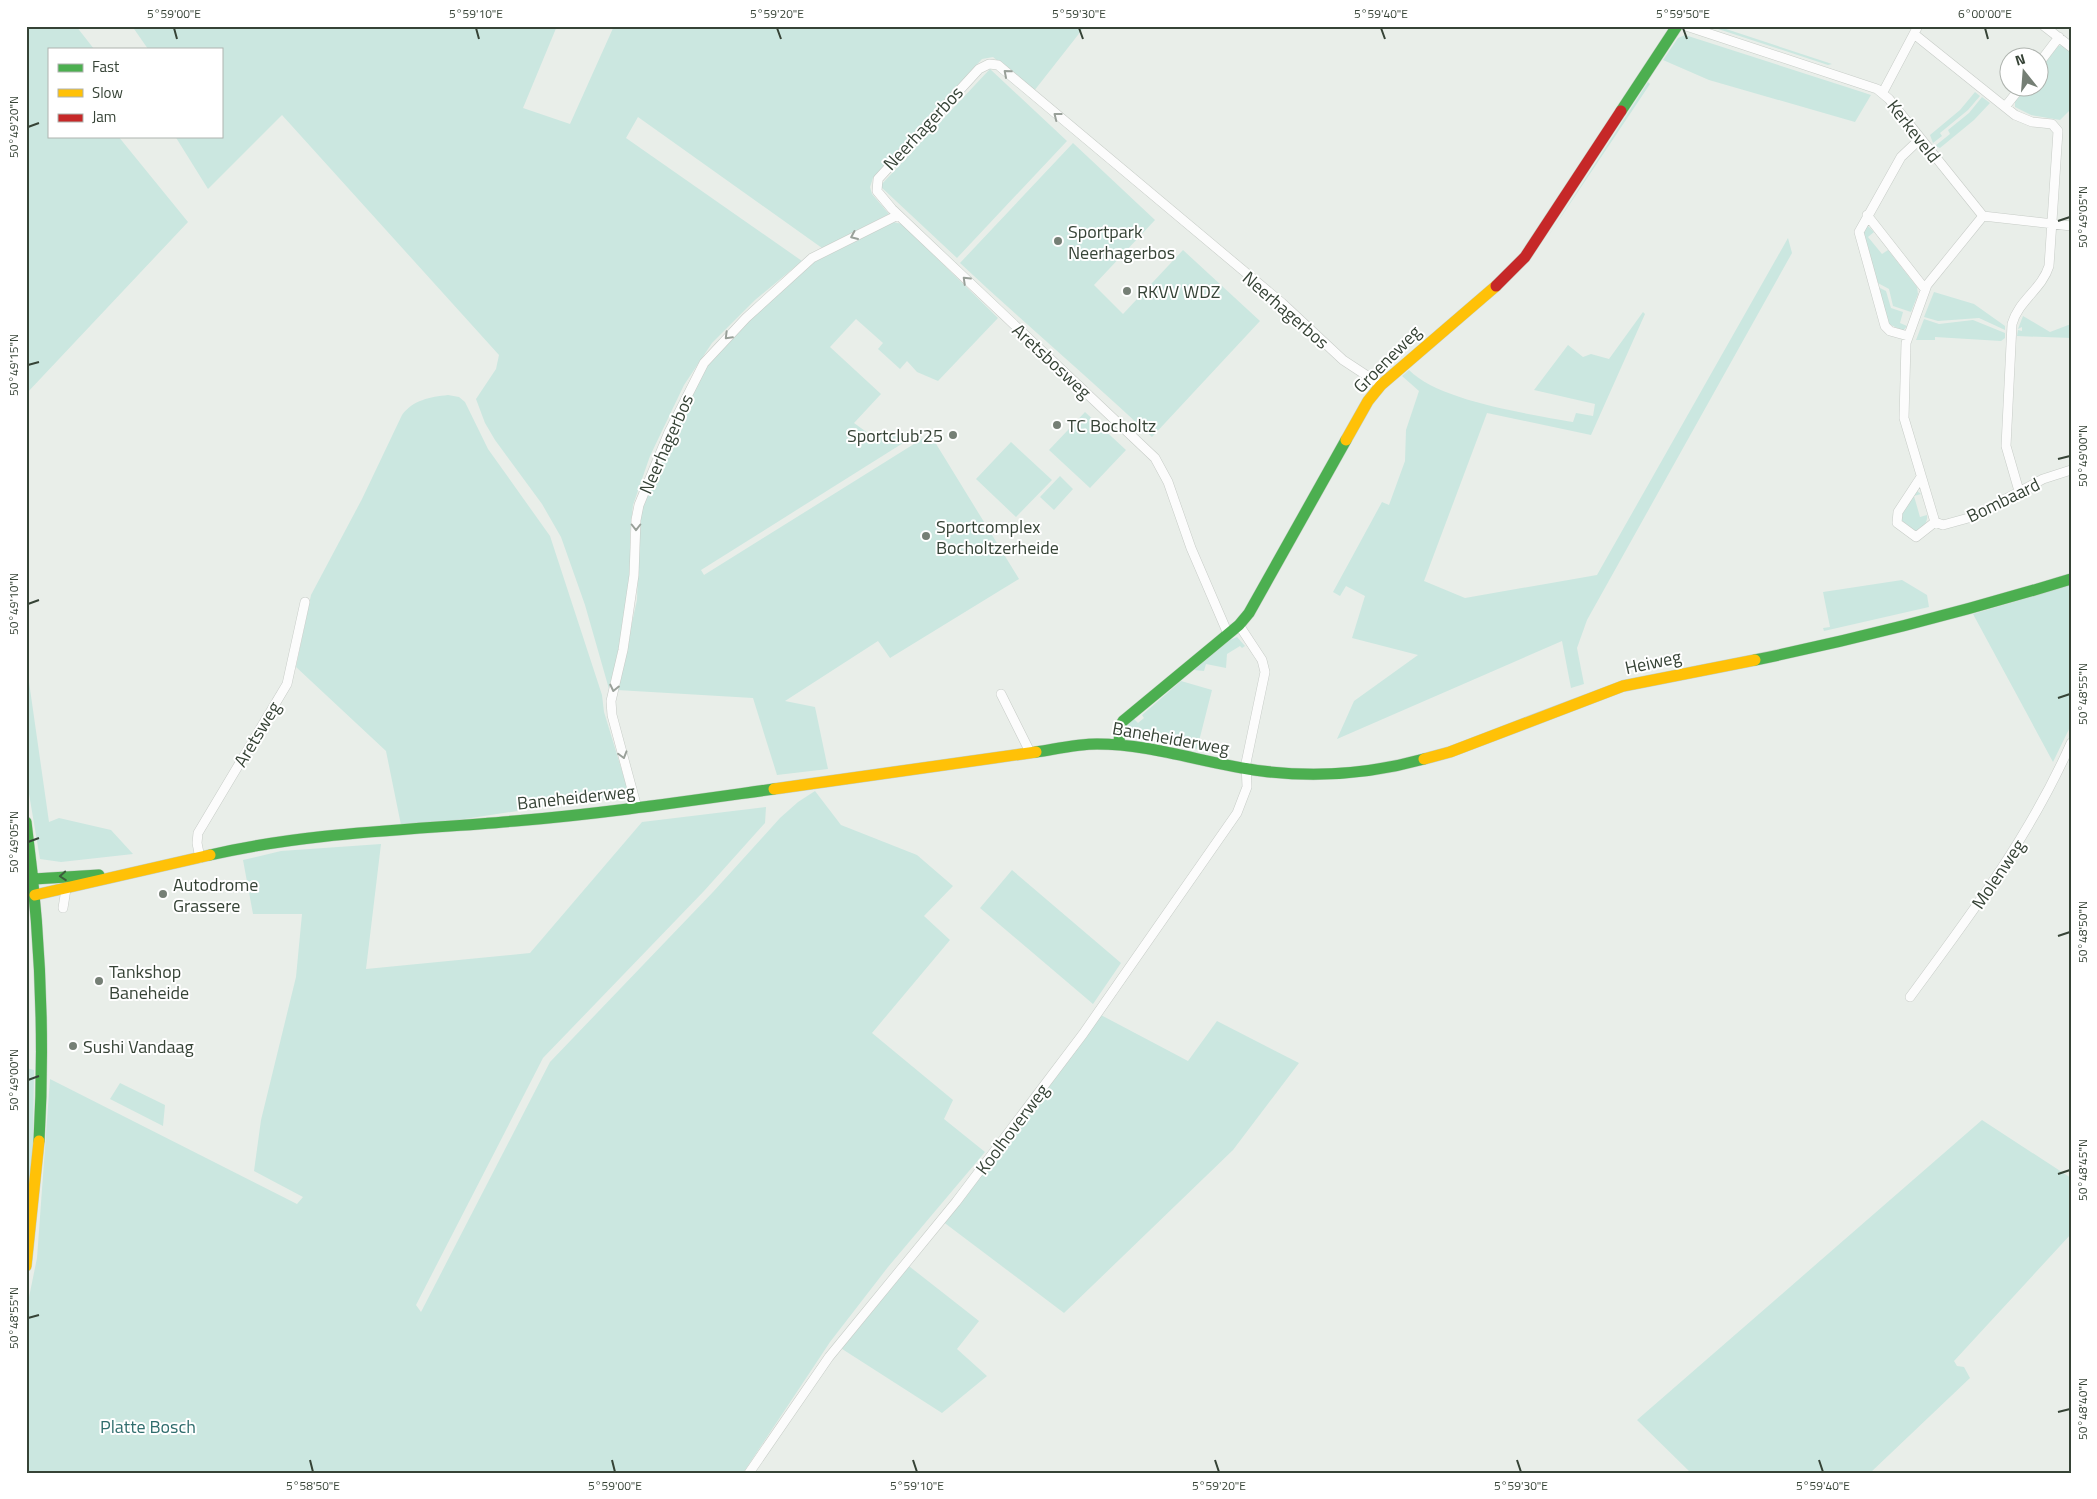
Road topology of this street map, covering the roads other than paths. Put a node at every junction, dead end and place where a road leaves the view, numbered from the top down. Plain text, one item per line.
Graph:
1 (1677, 26) edge
2 (1686, 26) edge
3 (2044, 26) edge
4 (1916, 30) edge
5 (2058, 37) junction
6 (2071, 47) edge
7 (2050, 48) edge
8 (1883, 92) junction
9 (2012, 98) edge
10 (2005, 107) junction
11 (1920, 139) junction
12 (898, 215) junction
13 (1867, 215) junction
14 (1983, 216) junction
15 (2052, 224) junction
16 (2071, 226) edge
17 (1925, 289) junction
18 (1908, 336) junction
19 (1381, 385) junction
20 (2071, 470) edge
21 (1921, 477) junction
22 (2019, 491) junction
23 (1935, 522) junction
24 (2071, 579) edge
25 (305, 602) dead end
26 (1239, 625) junction
27 (1228, 634) junction
28 (1001, 694) dead end
29 (2071, 743) edge
30 (1119, 745) junction
31 (1030, 752) junction
32 (1247, 770) junction
33 (637, 808) junction
34 (26, 822) edge
35 (200, 858) junction
36 (127, 873) junction
37 (30, 879) edge
38 (66, 889) junction
39 (31, 895) edge
40 (63, 908) dead end
41 (1910, 997) dead end
42 (26, 1266) edge
43 (749, 1473) edge

1 - 19 street, Groeneweg
2 - 8 street, Kerkeveld
3 - 5 street
4 - 8 street
4 - 10 street
5 - 6 street
5 - 7 street
8 - 11 street, Kerkeveld
9 - 10 street
10 - 15 street
11 - 13 street
11 - 14 street, Kerkeveld
19 -> 12 street, Neerhagerbos
27 -> 12 street, Aretsbosweg
12 -> 33 street, Neerhagerbos
13 - 17 street
13 - 18 street
14 - 15 street
14 - 17 street
15 - 16 street
15 - 22 street
17 - 18 street
18 - 21 street
19 - 26 street, Groeneweg
20 - 22 street, Bombaard
21 - 23 street
21 - 23 street
22 - 23 street, Bombaard
24 - 32 street, Heiweg
25 - 35 street, Aretsweg
26 - 27 street, Groeneweg
26 - 32 street, Koolhoverweg
27 - 30 street, Groeneweg
28 - 31 street
29 - 41 street, Molenweg
30 - 31 street, Baneheiderweg
30 - 32 street, Baneheiderweg
31 - 33 street, Baneheiderweg
32 - 43 street, Koolhoverweg
33 - 35 street, Baneheiderweg
34 - 37 street
35 - 36 street, Baneheiderweg
36 -> 37 street, Baneheiderweg
36 - 38 street, Baneheiderweg
37 - 39 street
38 - 39 street, Baneheiderweg
38 - 40 street
39 - 42 street

